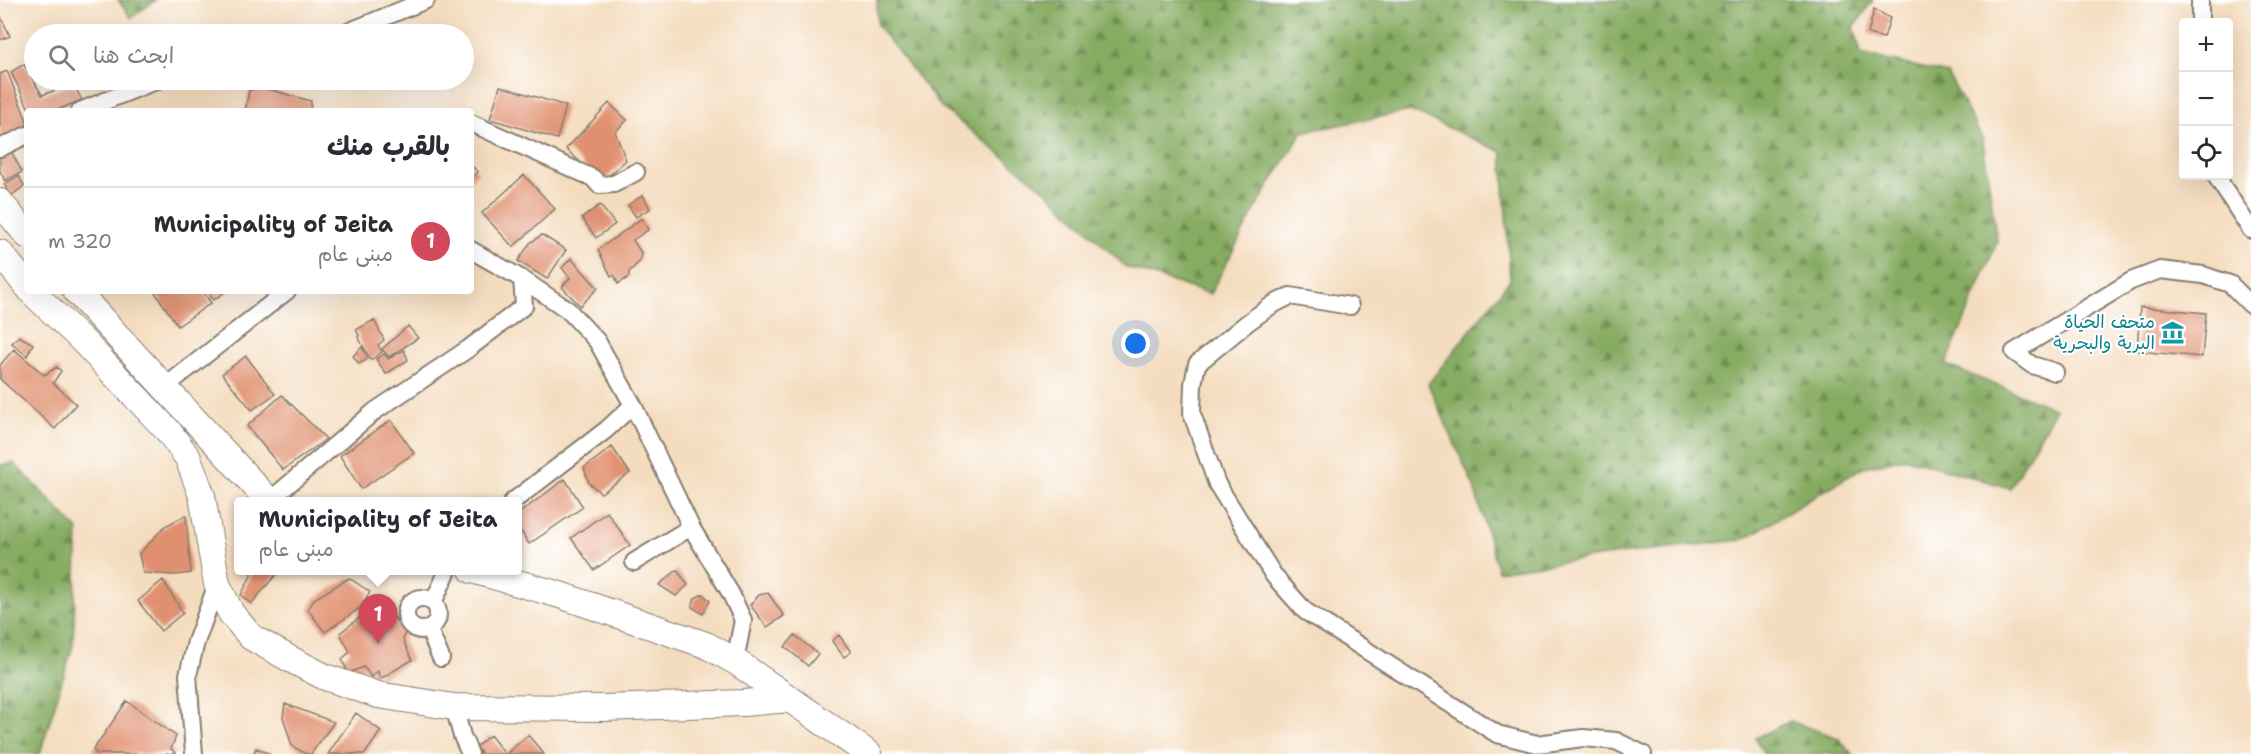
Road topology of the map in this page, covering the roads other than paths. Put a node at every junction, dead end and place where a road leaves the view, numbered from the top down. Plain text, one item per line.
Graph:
1 (426, 0) edge
2 (2200, 0) edge
3 (2200, 18) edge
4 (367, 24) edge
5 (133, 90) edge
6 (88, 108) edge
7 (474, 124) edge
8 (24, 136) edge
9 (0, 148) edge
10 (636, 172) dead end
11 (2219, 180) edge
12 (0, 202) edge
13 (2251, 230) edge
14 (24, 231) edge
15 (474, 252) edge
16 (0, 254) edge
17 (0, 279) edge
18 (522, 279) junction
19 (24, 283) edge
20 (24, 286) edge
21 (34, 294) edge
22 (79, 294) edge
23 (283, 294) edge
24 (2251, 305) edge
25 (1350, 306) dead end
26 (2055, 372) dead end
27 (166, 386) junction
28 (633, 405) junction
29 (266, 497) edge
30 (275, 497) edge
31 (517, 497) edge
32 (691, 527) junction
33 (634, 562) dead end
34 (446, 575) edge
35 (491, 575) edge
36 (217, 584) junction
37 (433, 603) junction
38 (429, 630) junction
39 (441, 658) dead end
40 (735, 661) junction
41 (790, 699) junction
42 (717, 704) junction
43 (454, 707) junction
44 (194, 754) edge
45 (470, 754) edge
46 (870, 754) edge
47 (1643, 754) edge

1 - 4 street
2 - 3 street
5 - 6 street
7 - 10 street
8 - 9 street
11 - 13 street
12 - 14 highway
15 - 18 street
16 - 19 highway
17 - 20 highway
18 - 28 street
18 - 30 street
21 - 36 highway
22 - 27 highway
23 - 27 street
24 - 26 street
25 - 47 street
27 - 29 highway
28 - 31 street
28 - 32 street
32 - 33 street
32 - 40 street
34 - 37 street
35 - 40 highway
36 - 43 highway
36 - 44 street
37 - 38 street
37 - 38 street
38 - 39 street
40 - 41 highway
40 - 42 highway
41 - 42 highway
41 - 46 highway
42 - 43 highway
43 - 45 street

